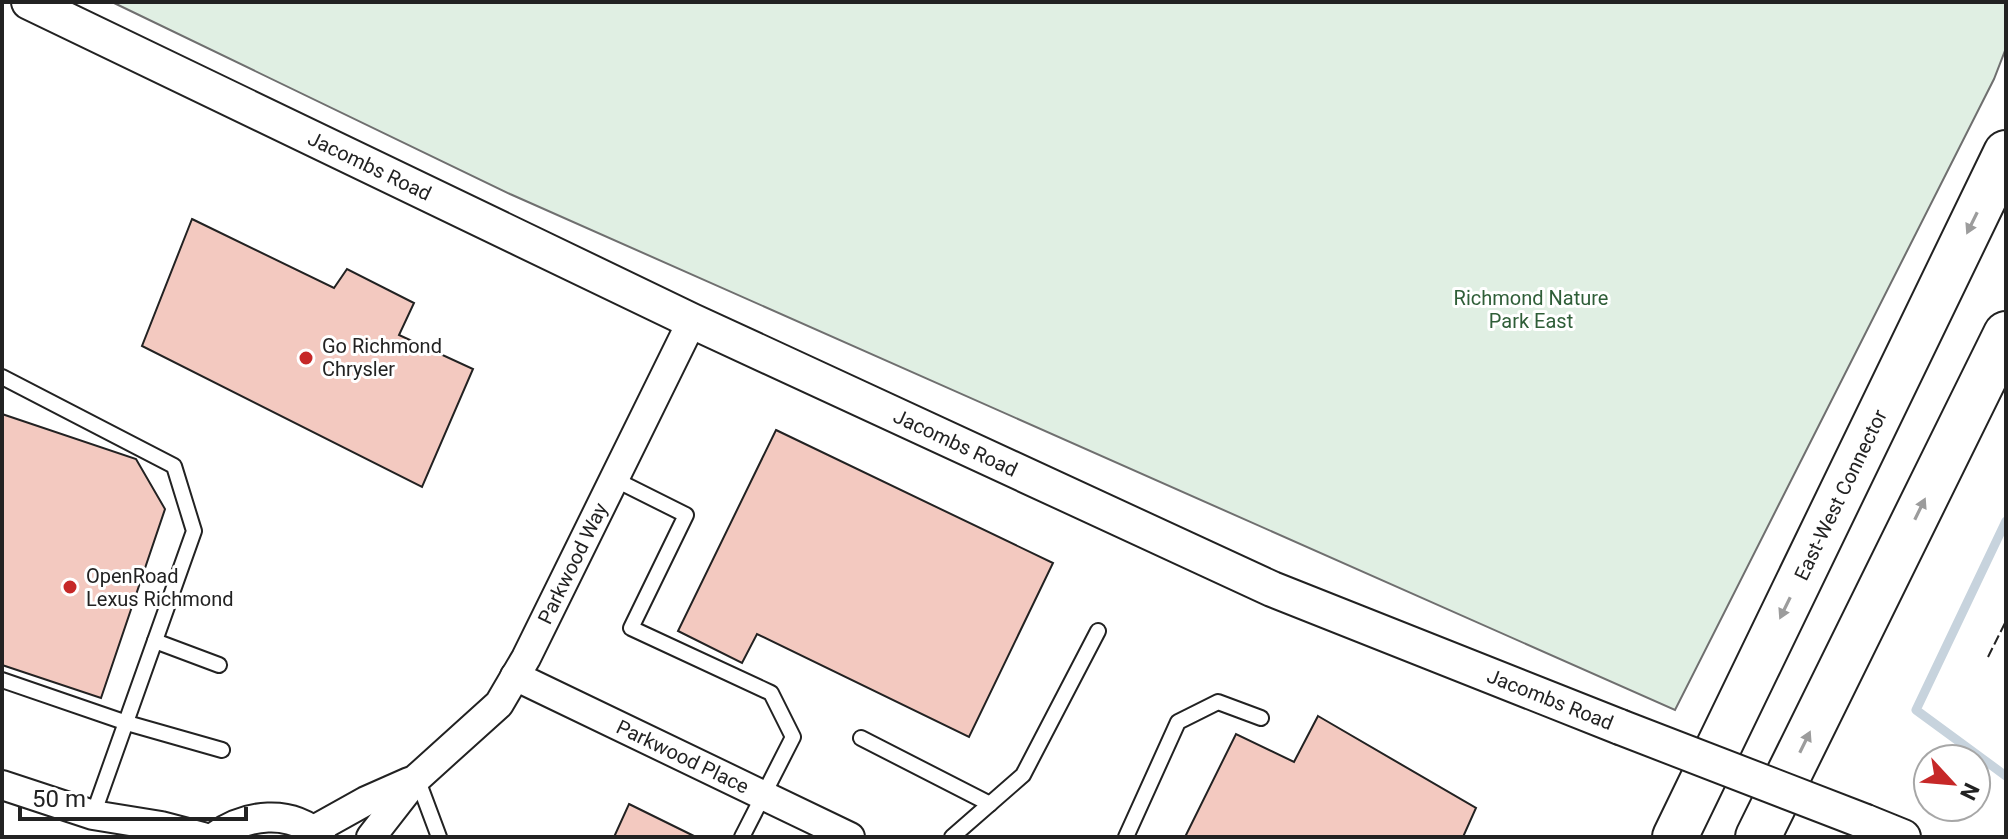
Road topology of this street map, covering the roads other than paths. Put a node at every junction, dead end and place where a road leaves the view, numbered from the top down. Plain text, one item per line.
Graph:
1 (29, 2) edge
2 (2006, 153) edge
3 (692, 321) junction
4 (2006, 334) edge
5 (2, 377) edge
6 (614, 479) junction
7 (1098, 631) dead end
8 (155, 641) junction
9 (219, 665) dead end
10 (515, 676) junction
11 (2, 680) edge
12 (1261, 718) dead end
13 (127, 723) junction
14 (861, 738) dead end
15 (222, 750) dead end
16 (417, 778) junction
17 (2, 785) edge
18 (762, 795) junction
19 (1694, 797) junction
20 (990, 804) junction
21 (93, 815) junction
22 (318, 834) edge
23 (122, 837) edge
24 (203, 837) edge
25 (214, 837) edge
26 (371, 837) edge
27 (439, 837) edge
28 (742, 837) edge
29 (850, 837) edge
30 (952, 837) edge
31 (1126, 837) edge
32 (1657, 837) edge
33 (1675, 837) edge
34 (1758, 837) edge
35 (1903, 837) edge

1 - 3 street, Jacombs Road
2 -> 19 highway, East-West Connector
3 - 6 street, Parkwood Way
3 - 35 street, Jacombs Road, bridge
34 -> 4 highway
5 - 8 lane
6 - 10 street, Parkwood Way
6 - 18 lane
7 - 20 lane
8 - 9 lane
8 - 13 lane
10 - 16 street, Parkwood Way
10 - 18 street, Parkwood Place
11 - 13 lane
12 - 31 lane
13 - 15 lane
13 - 21 lane
14 - 20 lane
16 - 22 street, Parkwood Way
16 - 26 street, Parkwood Way
16 - 27 lane
17 - 21 street
18 - 28 lane
18 - 29 street, Parkwood Place
19 - 32 highway
19 - 33 highway, East-West Connector
20 - 30 lane
21 - 23 street
21 - 24 street
22 - 25 street

